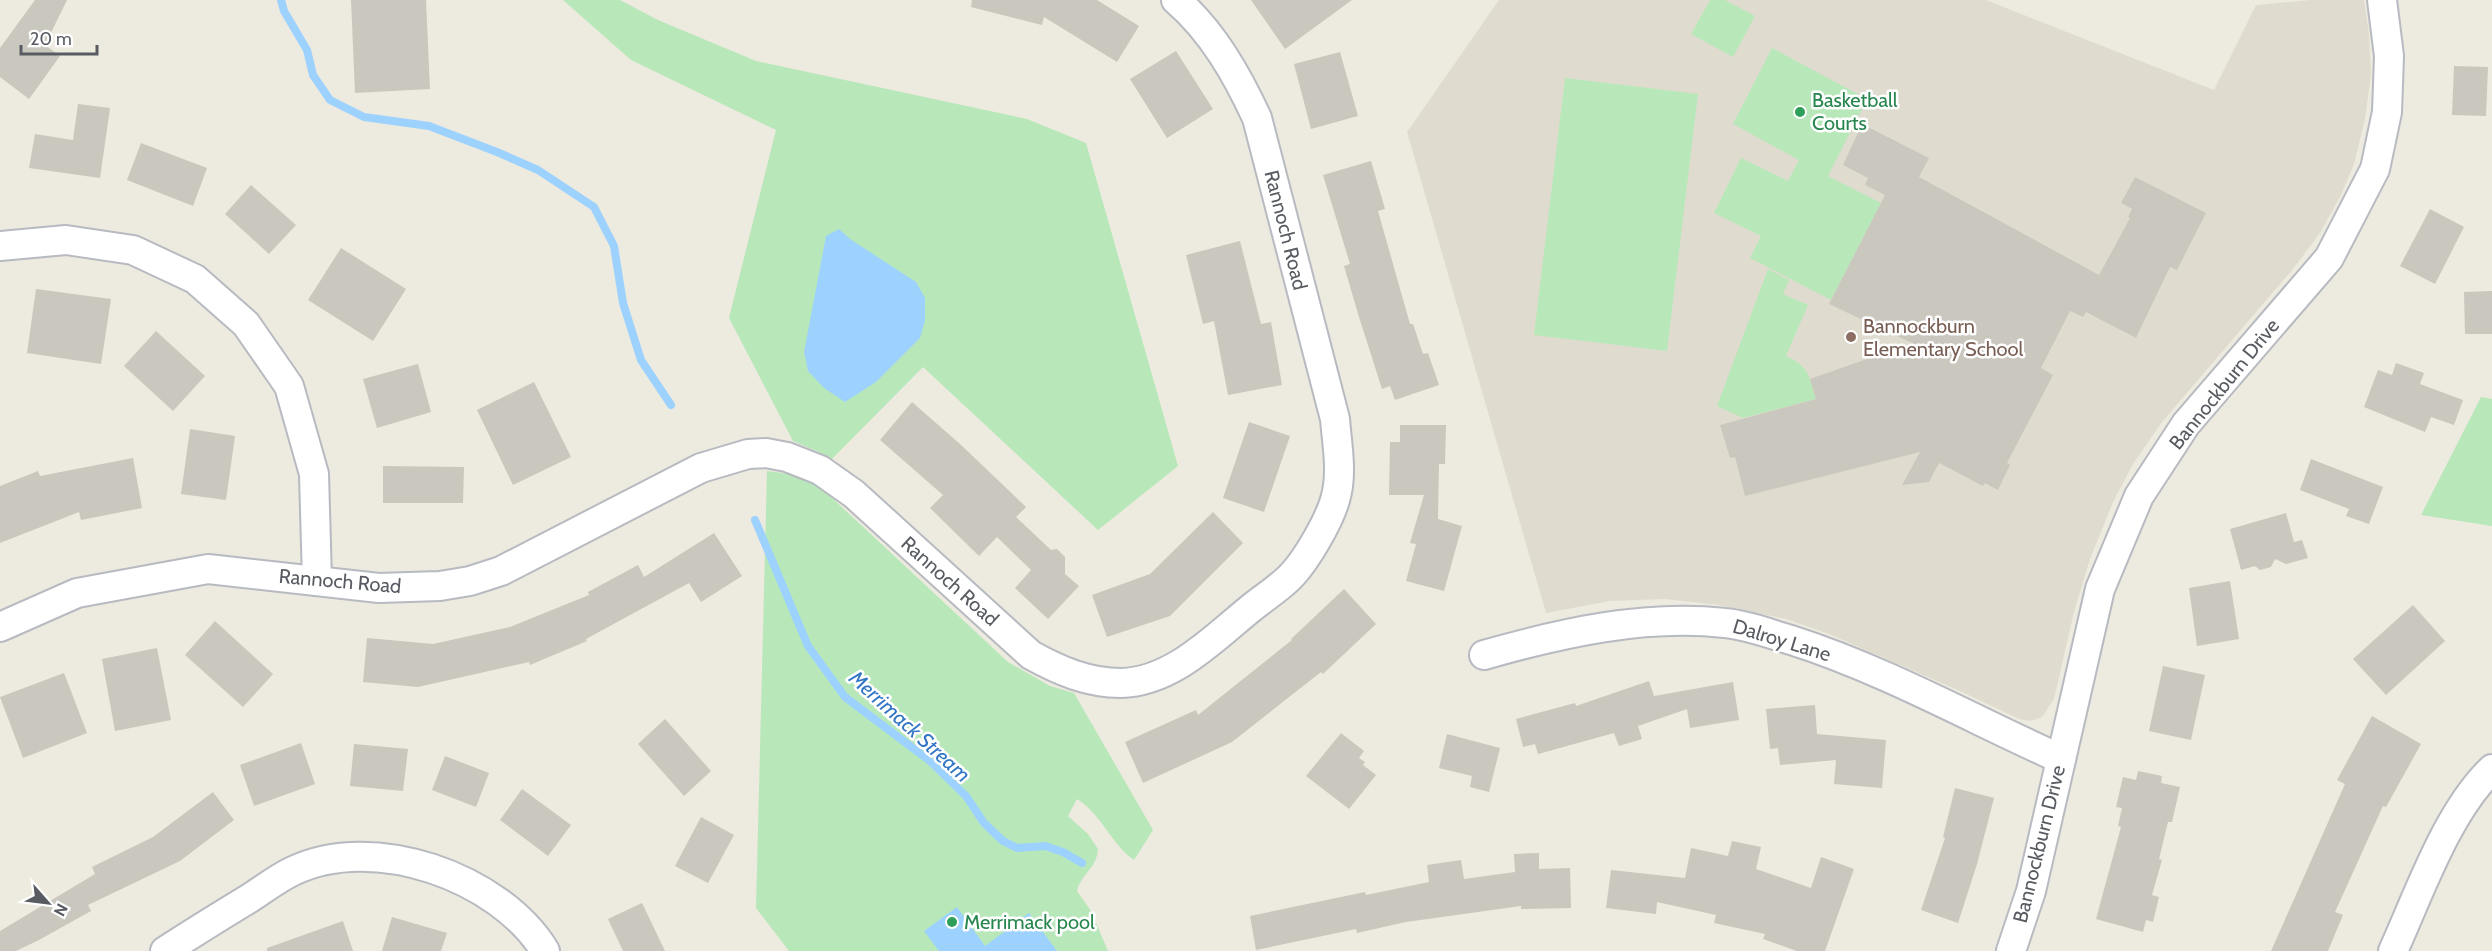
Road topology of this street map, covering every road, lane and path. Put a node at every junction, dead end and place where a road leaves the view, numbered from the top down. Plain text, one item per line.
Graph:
1 (1176, 0) edge
2 (2382, 0) edge
3 (0, 246) edge
4 (317, 581) junction
5 (0, 627) edge
6 (1484, 655) dead end
7 (2061, 759) junction
8 (2492, 769) edge
9 (165, 951) edge
10 (545, 951) edge
11 (2011, 951) edge
12 (2393, 951) edge

1 - 4 street, Rannoch Road
2 - 7 street, Bannockburn Drive
3 - 4 street
4 - 5 street, Rannoch Road
6 - 7 street, Dalroy Lane
7 - 11 street, Bannockburn Drive
8 - 12 street
9 - 10 street

